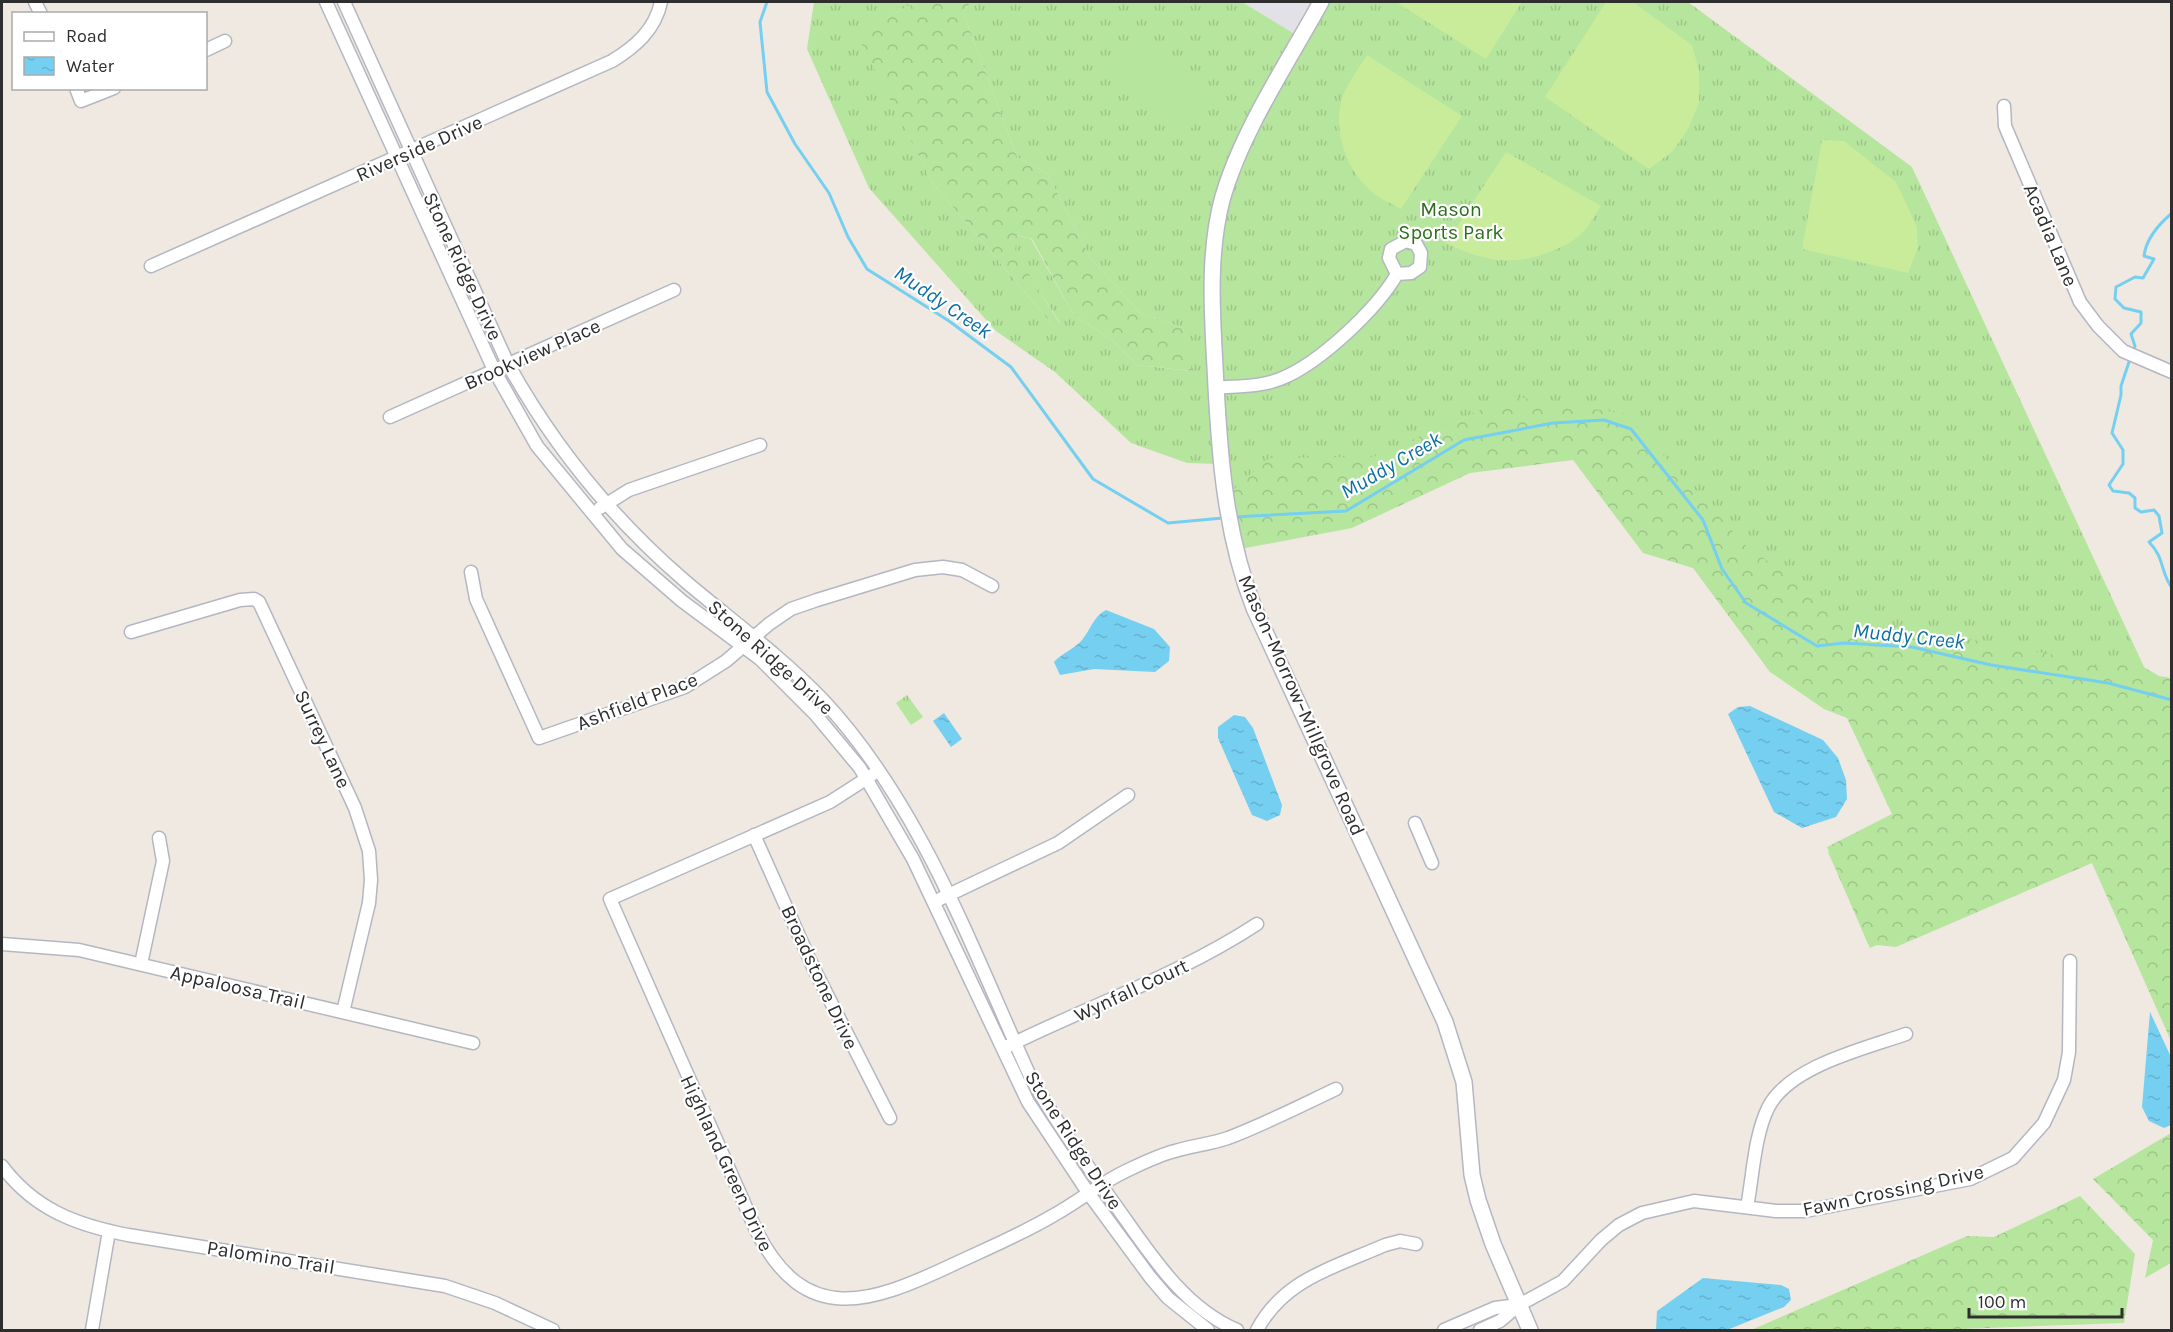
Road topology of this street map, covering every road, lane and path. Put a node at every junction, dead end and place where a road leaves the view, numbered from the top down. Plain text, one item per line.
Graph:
1 (326, 2) edge
2 (344, 2) edge
3 (662, 2) edge
4 (1320, 2) edge
5 (225, 41) dead end
6 (207, 50) edge
7 (77, 90) edge
8 (109, 90) edge
9 (2004, 106) dead end
10 (410, 153) junction
11 (397, 159) junction
12 (151, 266) dead end
13 (1397, 274) dead end
14 (674, 290) dead end
15 (508, 364) junction
16 (494, 370) junction
17 (2172, 372) edge
18 (1216, 388) junction
19 (390, 417) dead end
20 (760, 445) dead end
21 (606, 503) junction
22 (593, 515) junction
23 (471, 572) dead end
24 (992, 586) dead end
25 (131, 632) dead end
26 (748, 642) junction
27 (878, 771) junction
28 (867, 779) junction
29 (1128, 795) dead end
30 (1415, 823) dead end
31 (754, 834) junction
32 (159, 838) dead end
33 (1432, 862) dead end
34 (948, 896) junction
35 (934, 902) junction
36 (1257, 924) dead end
37 (2, 944) edge
38 (2070, 962) dead end
39 (141, 964) junction
40 (343, 1012) junction
41 (1906, 1034) dead end
42 (1015, 1042) junction
43 (473, 1043) dead end
44 (1001, 1049) junction
45 (1336, 1089) dead end
46 (890, 1118) dead end
47 (2, 1166) edge
48 (1102, 1186) junction
49 (1089, 1194) junction
50 (1747, 1207) junction
51 (109, 1231) junction
52 (1416, 1244) dead end
53 (1519, 1305) junction
54 (92, 1330) edge
55 (553, 1330) edge
56 (1208, 1330) edge
57 (1236, 1330) edge
58 (1257, 1330) edge
59 (1444, 1330) edge
60 (1480, 1330) edge
61 (1530, 1330) edge

1 - 11 street, Stone Ridge Drive
2 - 10 street, Stone Ridge Drive
3 - 10 street, Riverside Drive
4 - 18 street, Mason–Morrow–Millgrove Road
5 - 6 street
7 - 8 street
9 - 17 street, Acadia Lane
10 - 11 street, Riverside Drive
10 - 15 street, Stone Ridge Drive
11 - 12 street, Riverside Drive
11 - 16 street, Stone Ridge Drive
13 - 18 street
14 - 15 street, Brookview Place
15 - 16 street, Brookview Place
15 - 21 street, Stone Ridge Drive
16 - 19 street, Brookview Place
16 - 22 street, Stone Ridge Drive
18 - 53 street, Mason–Morrow–Millgrove Road
20 - 21 street
21 - 22 street
21 - 26 street, Stone Ridge Drive
22 - 26 street, Stone Ridge Drive
23 - 26 street, Ashfield Place
24 - 26 street, Ashfield Place
25 - 40 street, Surrey Lane
26 - 27 street, Stone Ridge Drive
26 - 28 street, Stone Ridge Drive
27 - 28 street, Highland Green Drive
27 - 34 street, Stone Ridge Drive
28 - 31 street, Highland Green Drive
28 - 35 street, Stone Ridge Drive
29 - 34 street
30 - 33 street
31 - 46 street, Broadstone Drive
31 - 49 street, Highland Green Drive
32 - 39 street
34 - 35 street
34 - 42 street, Stone Ridge Drive
35 - 44 street, Stone Ridge Drive
36 - 42 street, Wynfall Court
37 - 39 street, Appaloosa Trail
38 - 50 street, Fawn Crossing Drive
39 - 40 street, Appaloosa Trail
40 - 43 street, Appaloosa Trail
41 - 50 street
42 - 44 street, Wynfall Court
42 - 48 street, Stone Ridge Drive
44 - 49 street, Stone Ridge Drive
45 - 48 street, Highland Green Drive
47 - 51 street, Palomino Trail
48 - 49 street, Highland Green Drive
48 - 57 street, Stone Ridge Drive
49 - 56 street, Stone Ridge Drive
50 - 53 street, Fawn Crossing Drive
51 - 54 street
51 - 55 street, Palomino Trail
52 - 58 street
53 - 59 street
53 - 60 street
53 - 61 street, Mason–Morrow–Millgrove Road

